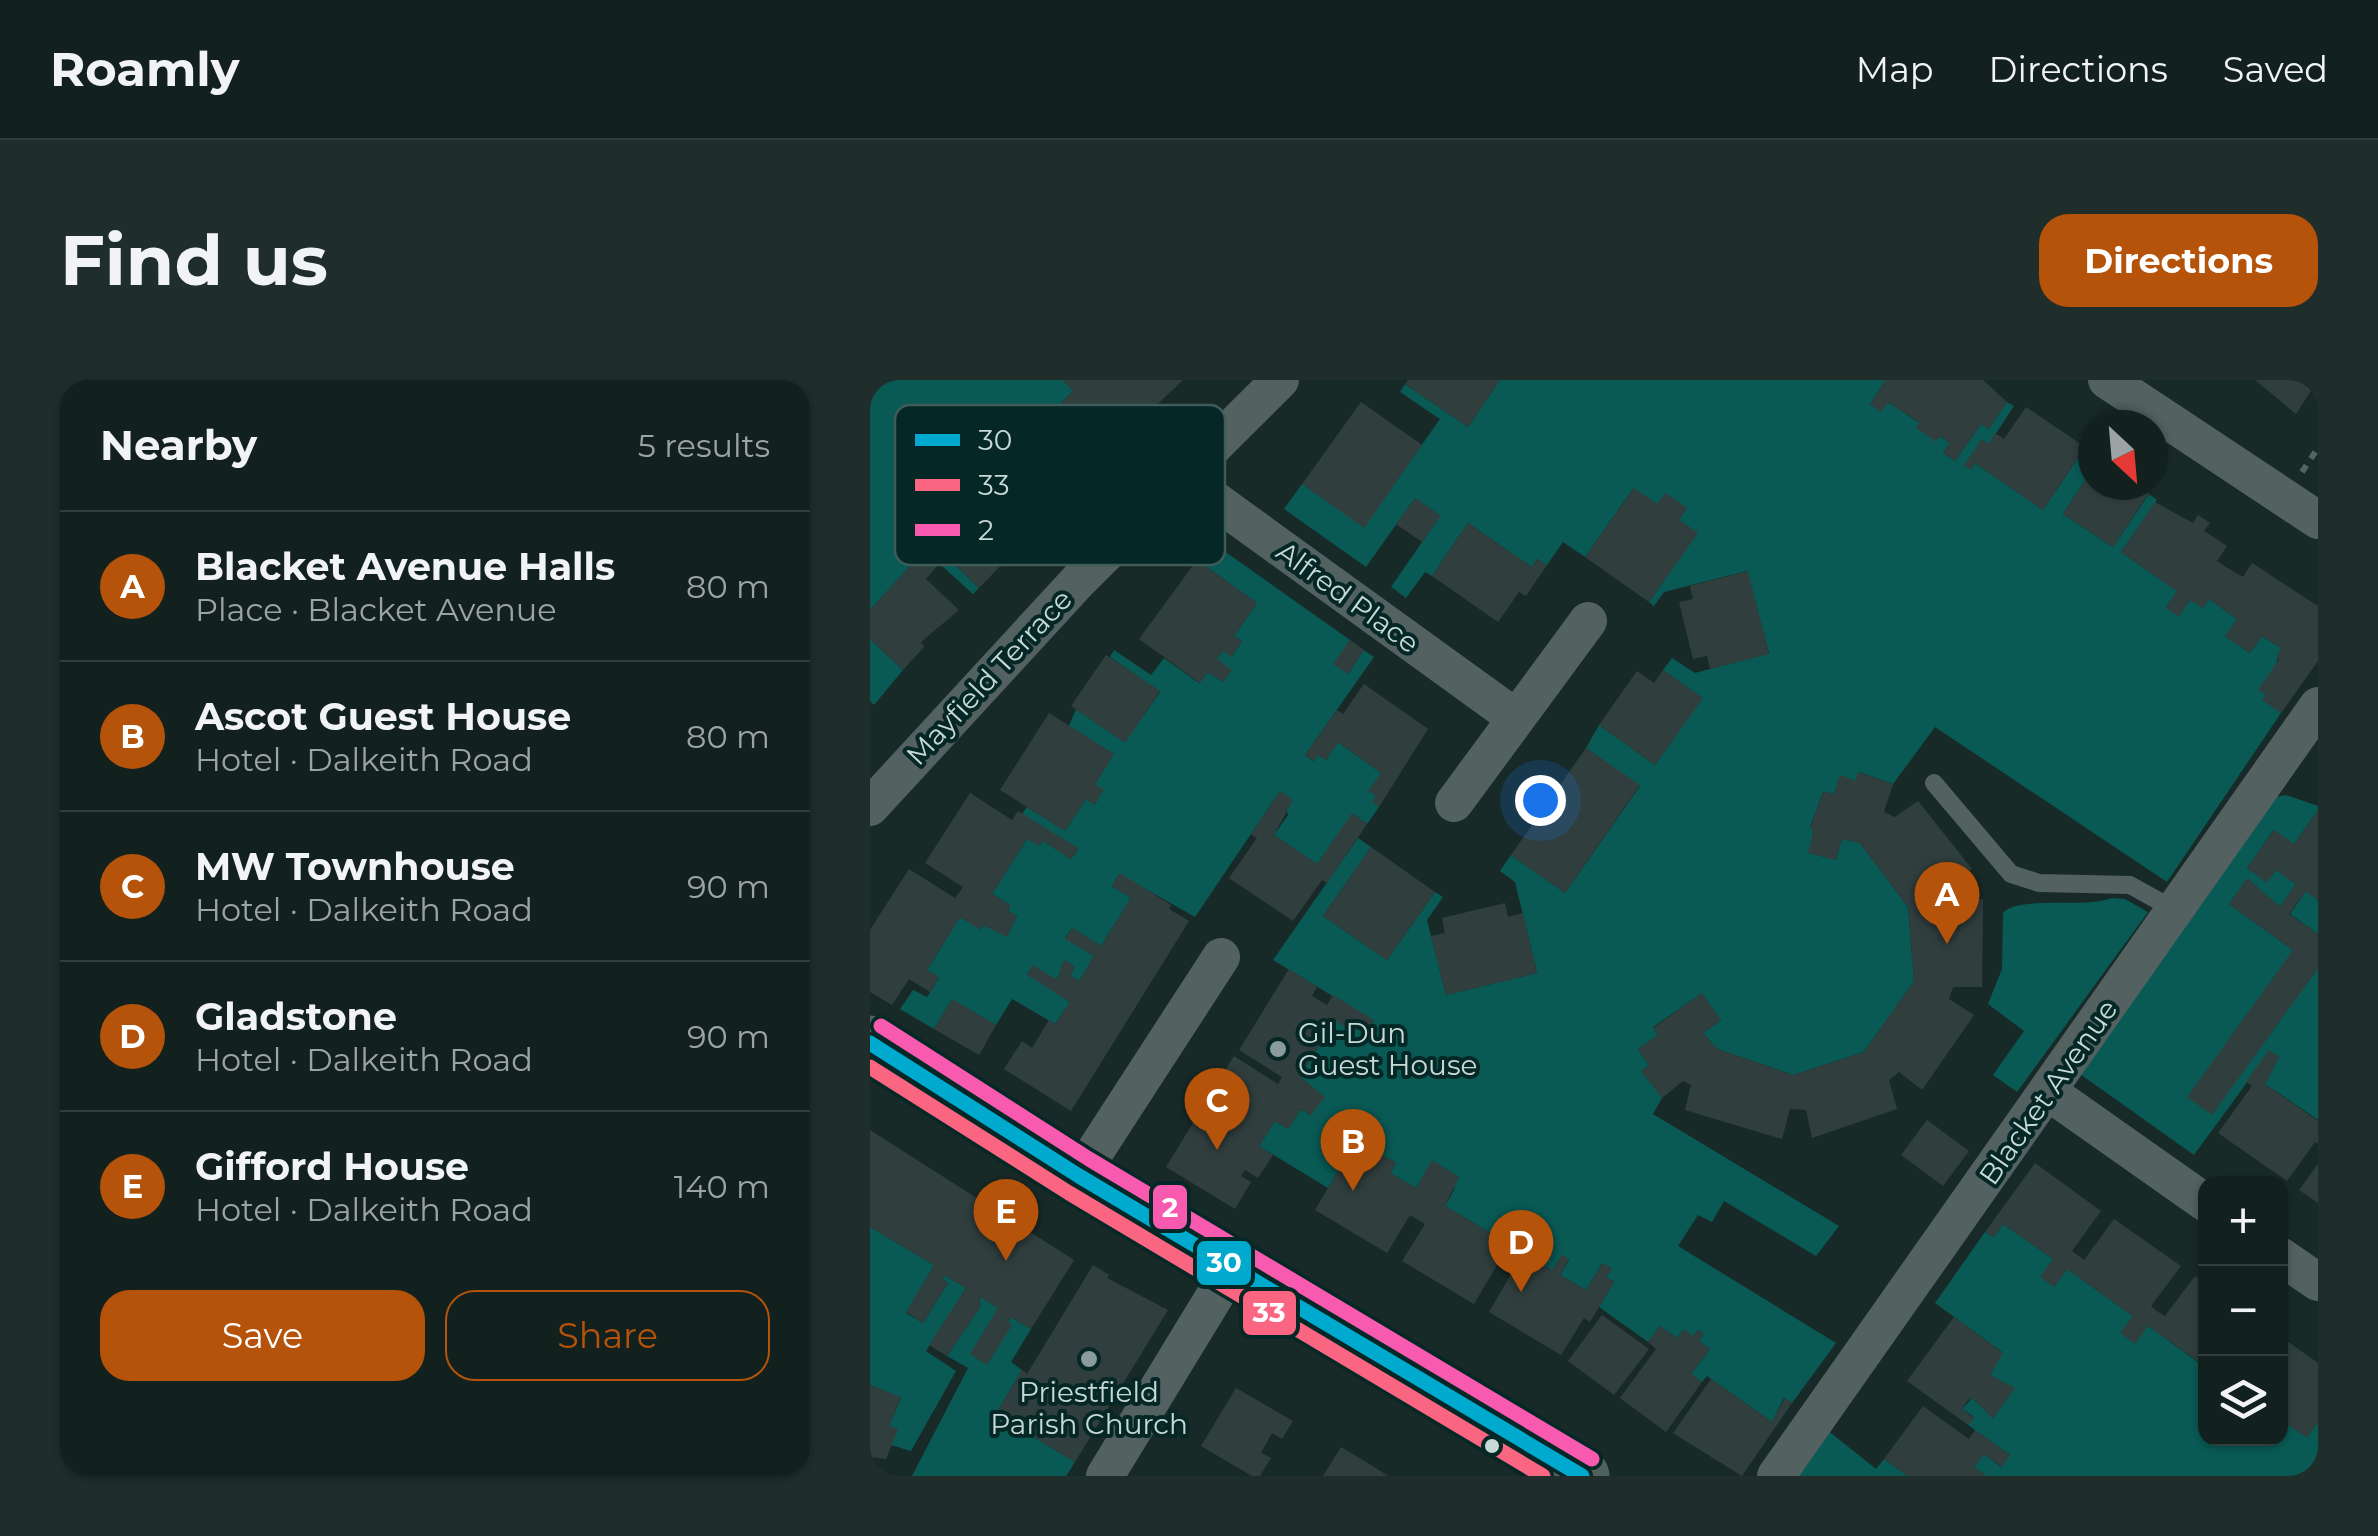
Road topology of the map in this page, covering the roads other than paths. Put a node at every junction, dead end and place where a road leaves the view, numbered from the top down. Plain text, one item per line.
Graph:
1 (1280, 380) edge
2 (2108, 380) edge
3 (1225, 432) edge
4 (1225, 508) edge
5 (2318, 520) edge
6 (1096, 565) edge
7 (1588, 621) dead end
8 (2318, 706) edge
9 (1516, 718) junction
10 (1934, 783) dead end
11 (1454, 804) dead end
12 (870, 807) edge
13 (2176, 910) junction
14 (1222, 957) dead end
15 (870, 1043) edge
16 (2047, 1091) junction
17 (1079, 1176) junction
18 (2198, 1197) edge
19 (2288, 1261) edge
20 (1233, 1266) junction
21 (2318, 1282) edge
22 (1105, 1476) edge
23 (1582, 1476) edge
24 (1776, 1476) edge

1 - 3 street, Mayfield Terrace
2 - 5 street
4 - 9 street, Alfred Place
6 - 12 street, Mayfield Terrace
7 - 9 street
8 - 13 street, Blacket Avenue
9 - 11 street
10 - 13 lane
13 - 16 street, Blacket Avenue
14 - 17 street
15 - 17 main road
16 - 18 street
16 - 24 street, Blacket Avenue
17 - 20 main road
19 - 21 street
20 - 22 street
20 - 23 main road

